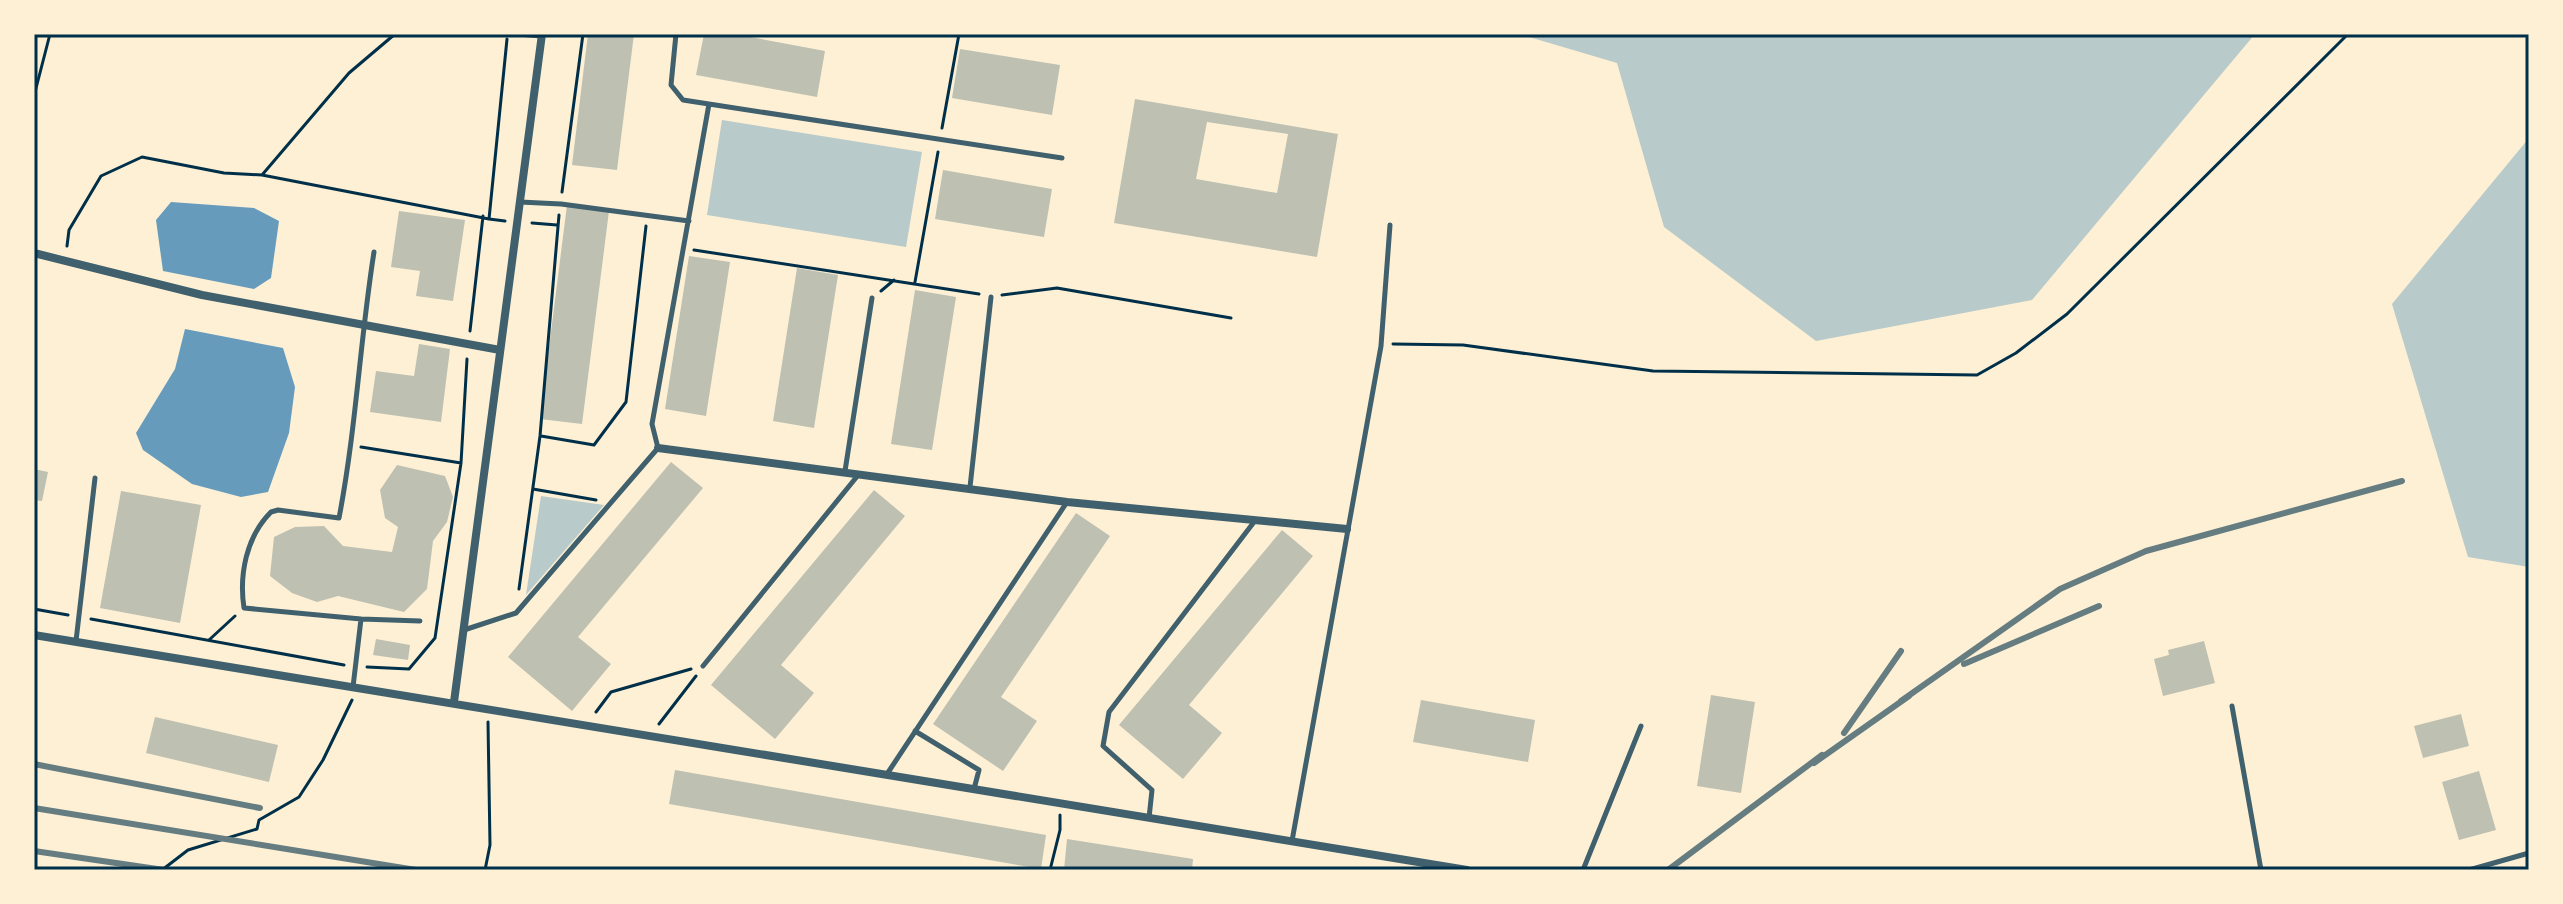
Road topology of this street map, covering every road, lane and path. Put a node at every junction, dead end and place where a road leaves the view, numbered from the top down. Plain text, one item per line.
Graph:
1 (50, 34) edge
2 (395, 34) edge
3 (508, 34) edge
4 (518, 34) edge
5 (583, 34) edge
6 (676, 34) edge
7 (959, 34) edge
8 (2348, 34) edge
9 (541, 35) edge
10 (34, 96) edge
11 (709, 104) junction
12 (940, 142) junction
13 (1062, 158) dead end
14 (262, 175) junction
15 (519, 202) junction
16 (561, 204) junction
17 (647, 214) junction
18 (689, 221) junction
19 (1390, 225) dead end
20 (682, 248) junction
21 (374, 252) dead end
22 (34, 253) edge
23 (66, 262) junction
24 (896, 279) junction
25 (915, 282) junction
26 (991, 297) junction
27 (872, 298) joint
28 (1231, 318) dead end
29 (363, 322) junction
30 (1381, 346) junction
31 (500, 350) junction
32 (540, 436) junction
33 (353, 445) junction
34 (658, 448) junction
35 (845, 471) junction
36 (860, 473) junction
37 (95, 478) dead end
38 (970, 487) junction
39 (533, 489) junction
40 (612, 502) junction
41 (1067, 502) junction
42 (1254, 522) junction
43 (1347, 529) junction
44 (244, 608) junction
45 (34, 609) edge
46 (516, 613) junction
47 (79, 617) junction
48 (361, 619) junction
49 (420, 621) dead end
50 (463, 630) junction
51 (34, 635) edge
52 (209, 640) junction
53 (76, 642) junction
54 (703, 666) junction
55 (354, 667) junction
56 (353, 688) junction
57 (454, 702) junction
58 (2232, 706) dead end
59 (488, 710) junction
60 (585, 725) junction
61 (1641, 726) dead end
62 (914, 730) junction
63 (651, 736) junction
64 (887, 774) junction
65 (974, 789) junction
66 (1059, 803) junction
67 (1149, 818) junction
68 (1292, 842) junction
69 (2529, 853) edge
70 (162, 870) edge
71 (485, 870) edge
72 (1050, 870) edge
73 (1467, 870) edge
74 (1583, 870) edge
75 (2261, 870) edge
76 (2469, 870) edge

1 - 10 path
2 - 14 path
3 - 14 path
4 - 9 lane
5 - 16 path
6 - 11 lane
7 - 12 path
8 - 30 path
9 - 15 street
11 - 12 lane
11 - 18 lane
12 - 13 lane
12 - 25 path
14 - 23 path
15 - 16 lane
15 - 31 street
16 - 17 lane
16 - 32 path
17 - 18 lane
17 - 32 path
18 - 20 lane
19 - 30 lane
20 - 24 path
20 - 34 lane
21 - 29 lane
22 - 23 street
23 - 29 street
24 - 25 path
24 - 27 path
25 - 26 path
26 - 28 path
26 - 38 lane
27 - 35 lane
29 - 31 street
29 - 33 lane
30 - 43 lane
31 - 50 street
32 - 39 path
33 - 44 lane
33 - 55 path
34 - 35 street
34 - 40 lane
35 - 36 street
36 - 38 street
36 - 54 lane
37 - 47 lane
38 - 41 street
39 - 40 path
39 - 46 path
40 - 46 lane
41 - 42 street
41 - 62 lane
42 - 43 street
42 - 67 lane
43 - 68 lane
44 - 48 lane
44 - 52 path
45 - 47 path
46 - 50 lane
47 - 52 path
47 - 53 lane
48 - 49 lane
48 - 55 lane
50 - 57 street
51 - 53 street
52 - 55 path
53 - 56 street
54 - 60 path
54 - 63 path
55 - 56 lane
56 - 57 street
56 - 70 path
57 - 59 street
58 - 75 lane
59 - 60 street
59 - 71 path
60 - 63 street
61 - 74 lane
62 - 64 lane
62 - 65 lane
63 - 64 street
64 - 65 street
65 - 66 street
66 - 67 street
66 - 72 path
67 - 68 street
68 - 73 street
69 - 76 lane

